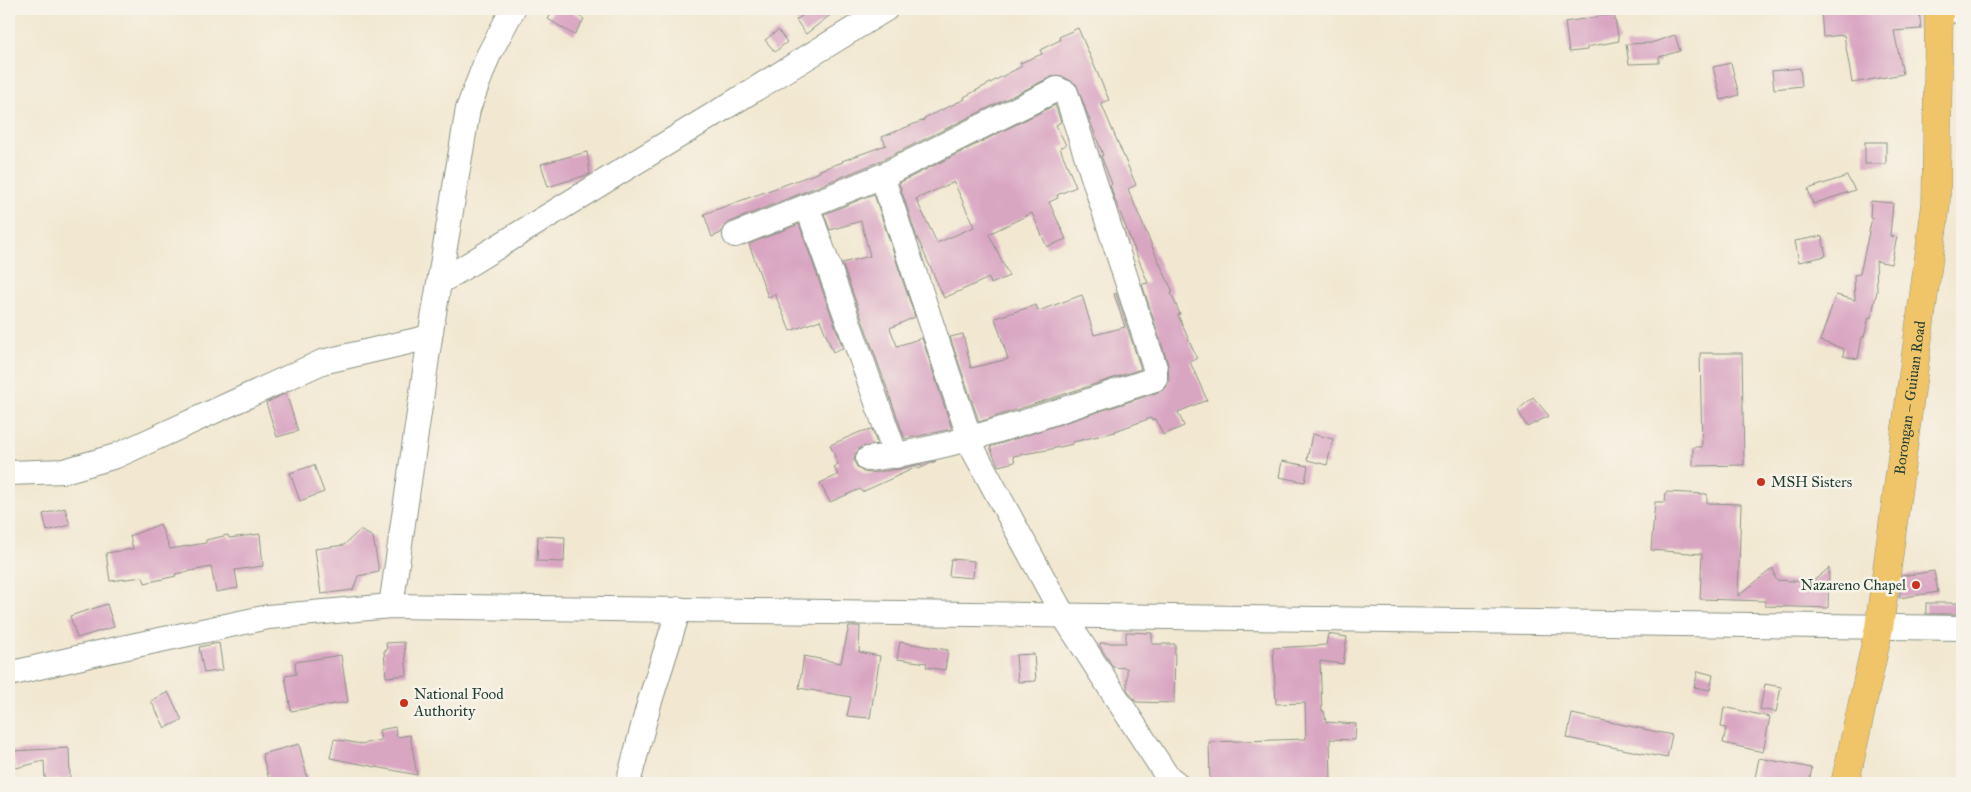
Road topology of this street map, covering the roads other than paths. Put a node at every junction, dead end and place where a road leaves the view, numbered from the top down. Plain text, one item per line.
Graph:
1 (514, 9) edge
2 (886, 9) edge
3 (1939, 9) edge
4 (1962, 11) edge
5 (882, 176) junction
6 (806, 206) junction
7 (735, 234) dead end
8 (440, 282) junction
9 (430, 337) junction
10 (970, 438) junction
11 (896, 456) junction
12 (868, 459) dead end
13 (9, 474) edge
14 (391, 606) junction
15 (679, 609) junction
16 (1063, 615) junction
17 (1879, 628) junction
18 (1962, 628) edge
19 (9, 674) edge
20 (628, 783) edge
21 (1176, 783) edge
22 (1845, 783) edge

1 - 8 street
2 - 8 street
3 - 4 street
3 - 17 main road, Borongan – Guiuan Road
5 - 6 street
5 - 10 street
5 - 10 street
6 - 7 street
6 - 11 street
8 - 9 street
9 - 13 street
9 - 14 street
10 - 11 street
10 - 16 street
11 - 12 street
14 - 15 street
14 - 19 street
15 - 16 street
15 - 20 street
16 - 17 street
16 - 21 street
17 - 18 street
17 - 22 main road, Borongan – Guiuan Road

